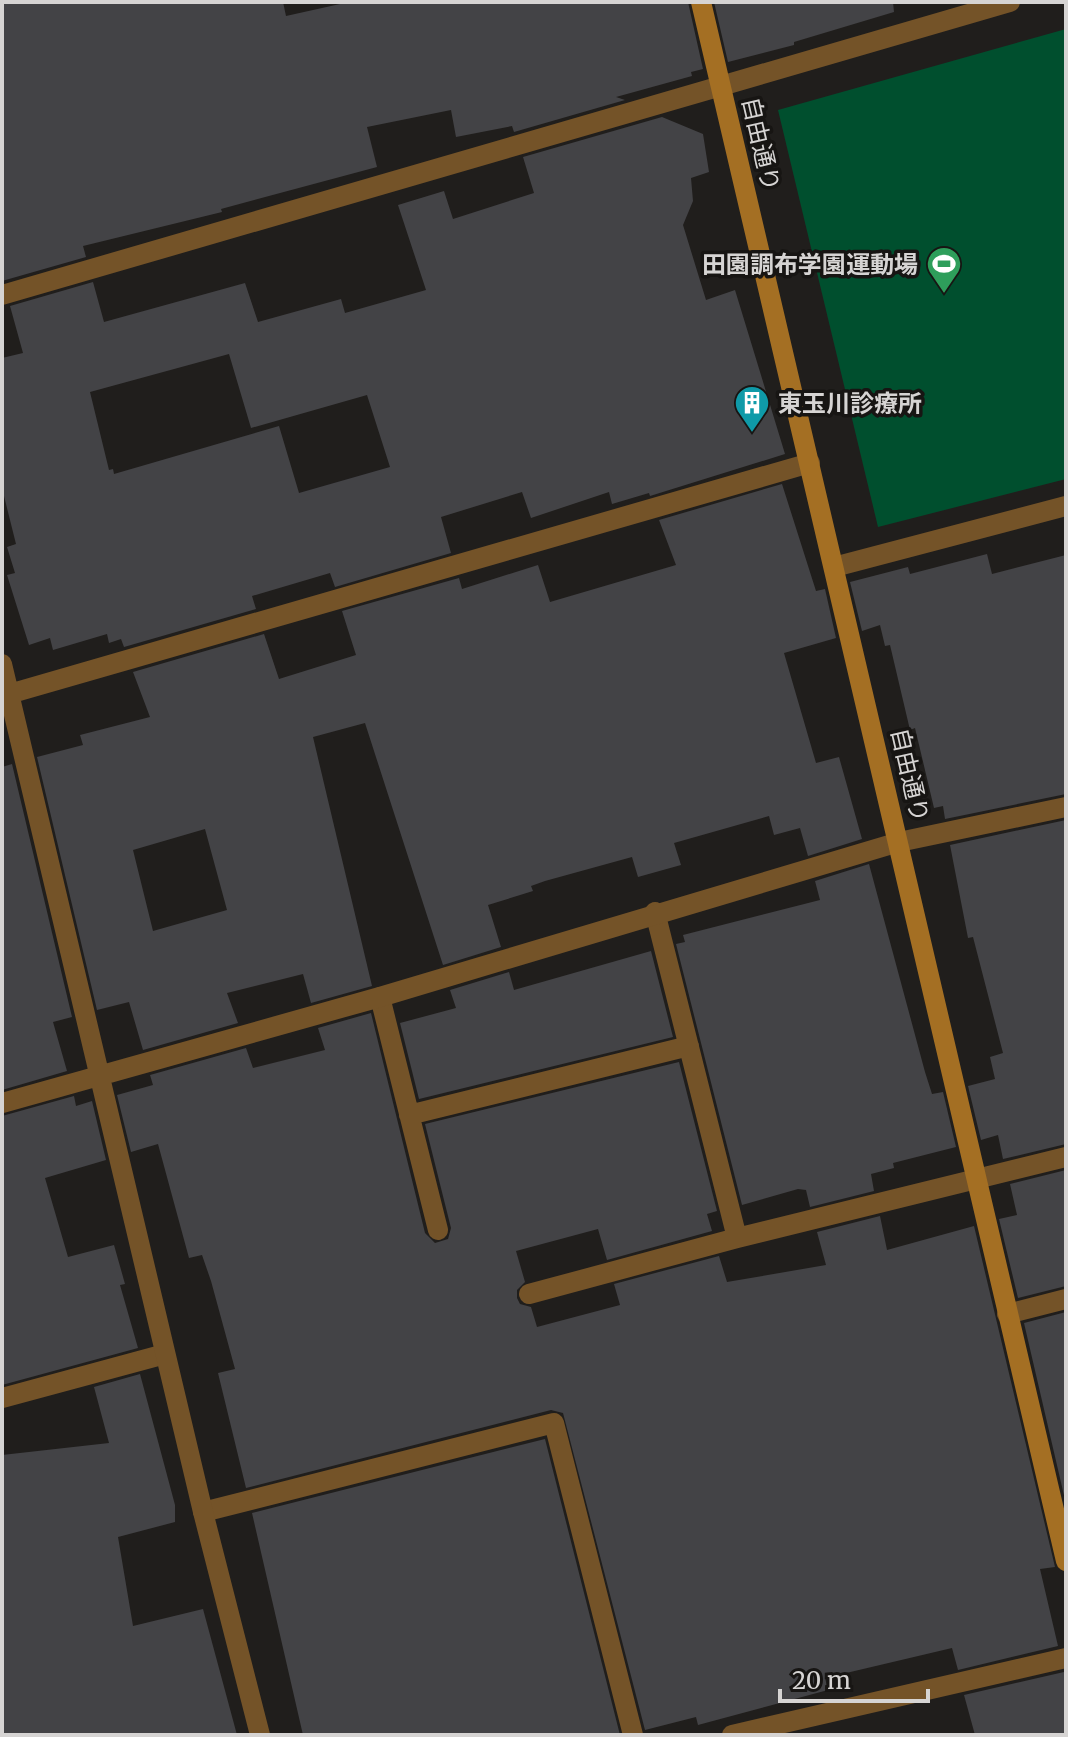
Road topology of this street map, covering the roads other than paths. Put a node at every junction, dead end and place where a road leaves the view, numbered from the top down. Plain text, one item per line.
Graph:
1 (701, 2) edge
2 (1010, 2) edge
3 (720, 85) junction
4 (2, 295) edge
5 (810, 463) junction
6 (1066, 506) edge
7 (834, 567) junction
8 (2, 664) edge
9 (9, 694) junction
10 (1066, 807) edge
11 (899, 842) junction
12 (655, 912) junction
13 (380, 997) junction
14 (689, 1046) junction
15 (99, 1076) junction
16 (2, 1103) edge
17 (409, 1115) junction
18 (1066, 1157) edge
19 (975, 1180) junction
20 (438, 1230) dead end
21 (737, 1238) junction
22 (529, 1294) dead end
23 (1066, 1299) edge
24 (1007, 1314) junction
25 (165, 1354) junction
26 (2, 1398) edge
27 (203, 1512) junction
28 (1066, 1561) edge
29 (1066, 1658) edge
30 (260, 1735) edge
31 (633, 1735) edge
32 (732, 1735) edge

1 - 3 street, 自由通り
2 - 3 street
3 - 4 street
3 - 5 street, 自由通り
5 - 7 street, 自由通り
5 - 9 street
6 - 7 street
7 - 11 street, 自由通り
8 - 9 street
9 - 15 street
10 - 11 street
11 - 12 street
11 - 19 street, 自由通り
12 - 13 street
12 - 14 street
13 - 15 street
13 - 17 street
14 - 17 street
14 - 21 street
15 - 16 street
15 - 25 street
17 - 20 street
18 - 19 street
19 - 21 street
19 - 24 street, 自由通り
21 - 22 street
23 - 24 street
24 - 28 street, 自由通り
25 - 26 street
25 - 27 street
27 - 30 street
27 - 31 street
29 - 32 street

